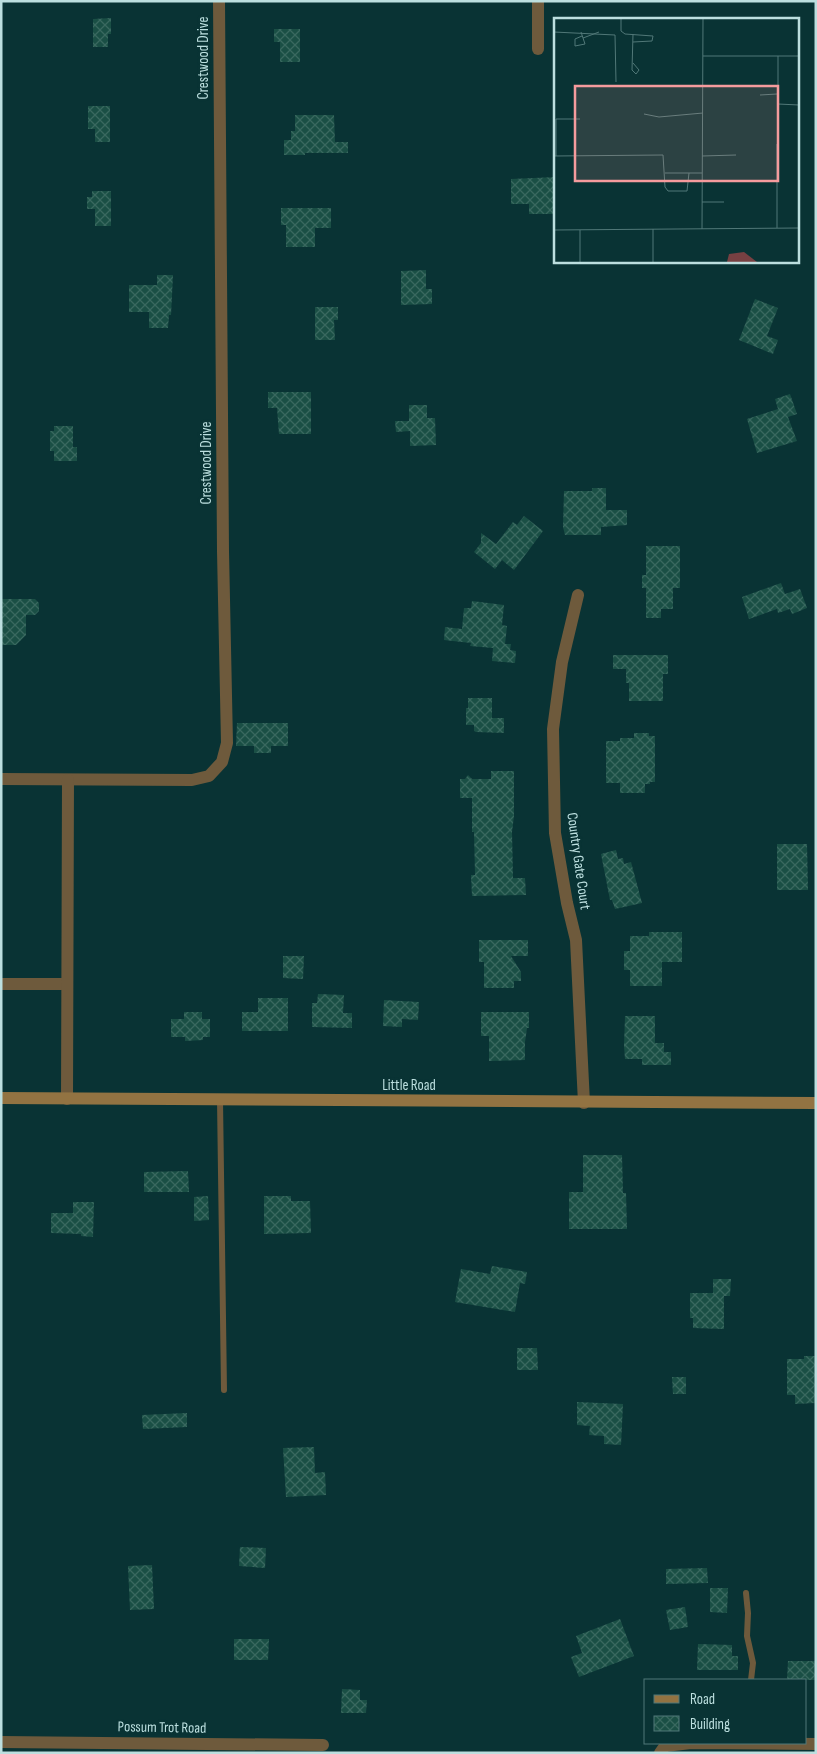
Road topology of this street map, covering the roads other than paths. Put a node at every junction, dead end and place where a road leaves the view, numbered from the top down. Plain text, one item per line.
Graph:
1 (219, 1) edge
2 (538, 1) edge
3 (538, 49) dead end
4 (578, 595) dead end
5 (1, 779) edge
6 (68, 780) junction
7 (1, 984) edge
8 (67, 984) junction
9 (1, 1098) edge
10 (67, 1099) junction
11 (220, 1100) junction
12 (584, 1103) junction
13 (816, 1104) edge
14 (224, 1390) dead end
15 (746, 1594) dead end
16 (751, 1679) edge
17 (1, 1742) edge
18 (682, 1744) edge
19 (323, 1745) dead end
20 (660, 1753) edge

1 - 6 street, Crestwood Drive
2 - 3 street
4 - 12 street, Country Gate Court
5 - 6 street, Crestwood Drive
6 - 8 street
7 - 8 street
8 - 10 street
9 - 10 street, Little Road
10 - 11 street, Little Road
11 - 12 street, Little Road
11 - 14 lane
12 - 13 street, Little Road
15 - 16 lane
17 - 19 street, Possum Trot Road
18 - 20 street

